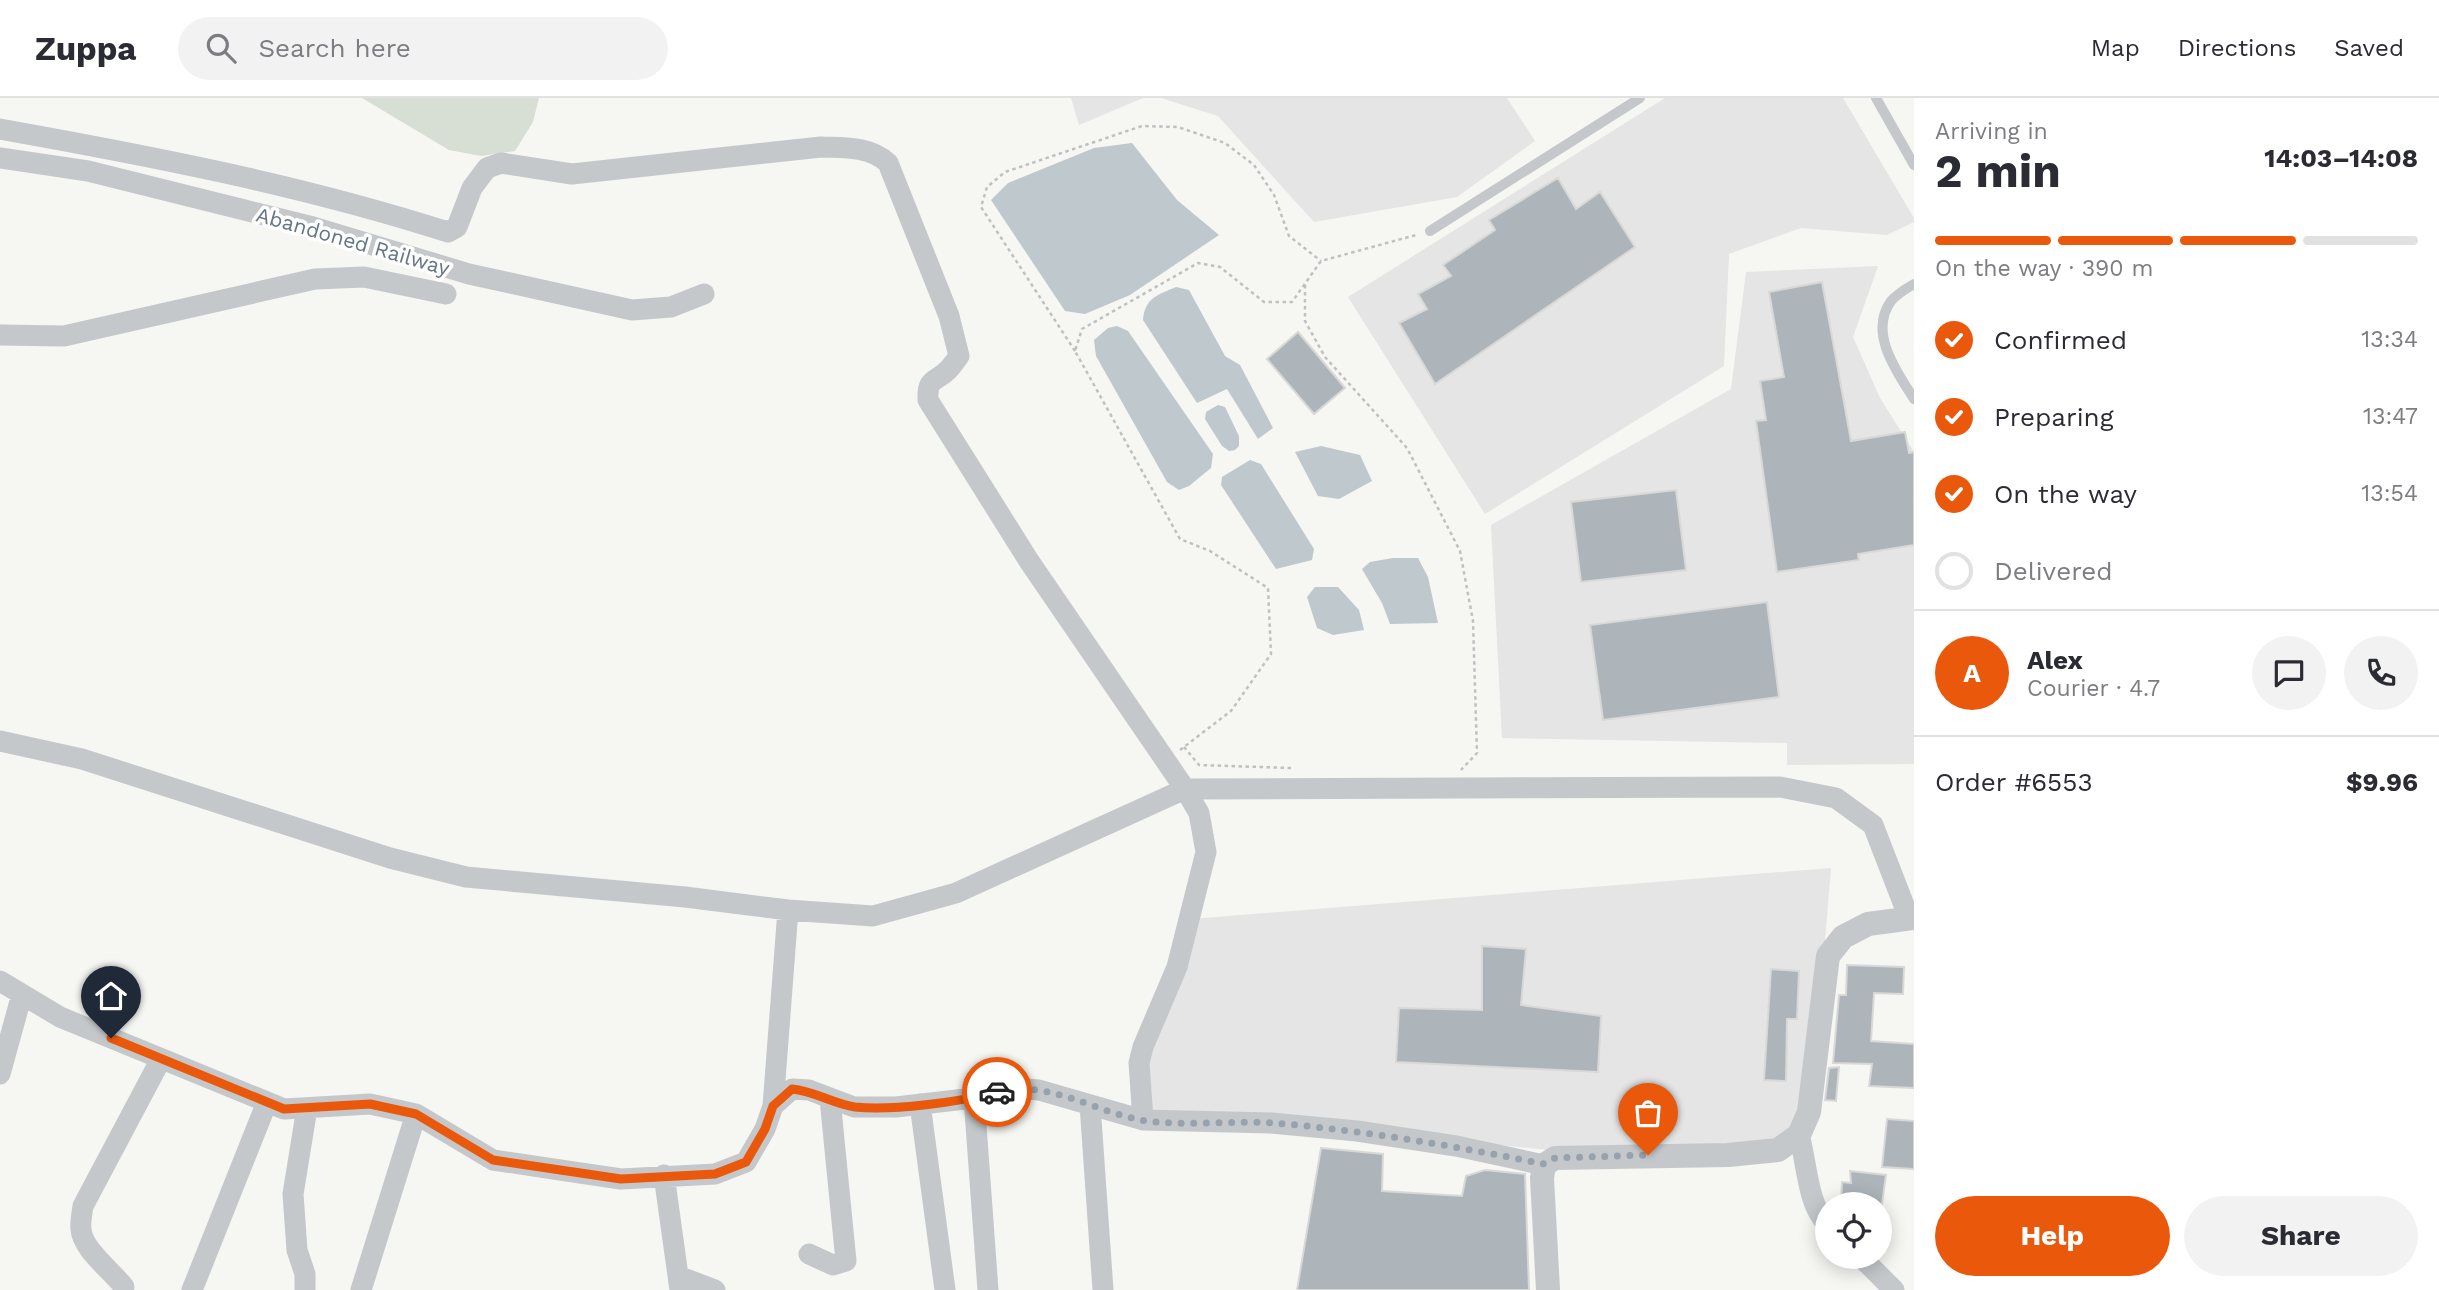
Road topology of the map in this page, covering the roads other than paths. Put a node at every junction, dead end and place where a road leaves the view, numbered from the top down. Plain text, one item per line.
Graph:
1 (1640, 98) edge
2 (1875, 98) edge
3 (0, 129) edge
4 (0, 158) edge
5 (1914, 164) edge
6 (1430, 231) road end
7 (1914, 284) edge
8 (446, 293) dead end
9 (704, 293) dead end
10 (0, 335) edge
11 (1914, 399) edge
12 (0, 740) edge
13 (1185, 789) junction
14 (788, 910) junction
15 (1912, 918) edge
16 (0, 981) edge
17 (22, 994) junction
18 (161, 1059) junction
19 (0, 1074) edge
20 (974, 1098) junction
21 (830, 1099) junction
22 (267, 1102) junction
23 (920, 1104) junction
24 (1090, 1105) junction
25 (773, 1106) junction
26 (307, 1108) junction
27 (416, 1114) junction
28 (1143, 1120) junction
29 (1799, 1135) junction
30 (1544, 1164) junction
31 (664, 1175) junction
32 (1815, 1206) edge
33 (808, 1254) dead end
34 (1873, 1269) edge
35 (679, 1283) edge
36 (124, 1287) dead end
37 (192, 1290) edge
38 (305, 1290) edge
39 (361, 1290) edge
40 (715, 1290) edge
41 (944, 1290) edge
42 (988, 1290) edge
43 (1103, 1290) edge
44 (1548, 1290) edge
45 (1894, 1290) edge

1 - 6 lane
2 - 5 lane
3 - 13 street
4 - 9 street, Abandoned Railway
7 - 11 lane
8 - 10 street
12 - 14 street
13 - 14 street
13 - 15 street
13 - 28 street
14 - 25 street
15 - 29 street
16 - 17 street
17 - 18 street
17 - 19 street
18 - 22 street
18 - 36 street
20 - 23 street
20 - 24 street
20 - 42 street
21 - 23 street
21 - 25 street
21 - 33 street
22 - 26 street
22 - 37 street
23 - 41 street
24 - 28 street
24 - 43 street
25 - 31 street
26 - 27 street
26 - 38 street
27 - 31 street
27 - 39 street
28 - 30 street
29 - 30 street
29 - 32 street
30 - 44 street
31 - 35 street
34 - 45 street
35 - 40 street

